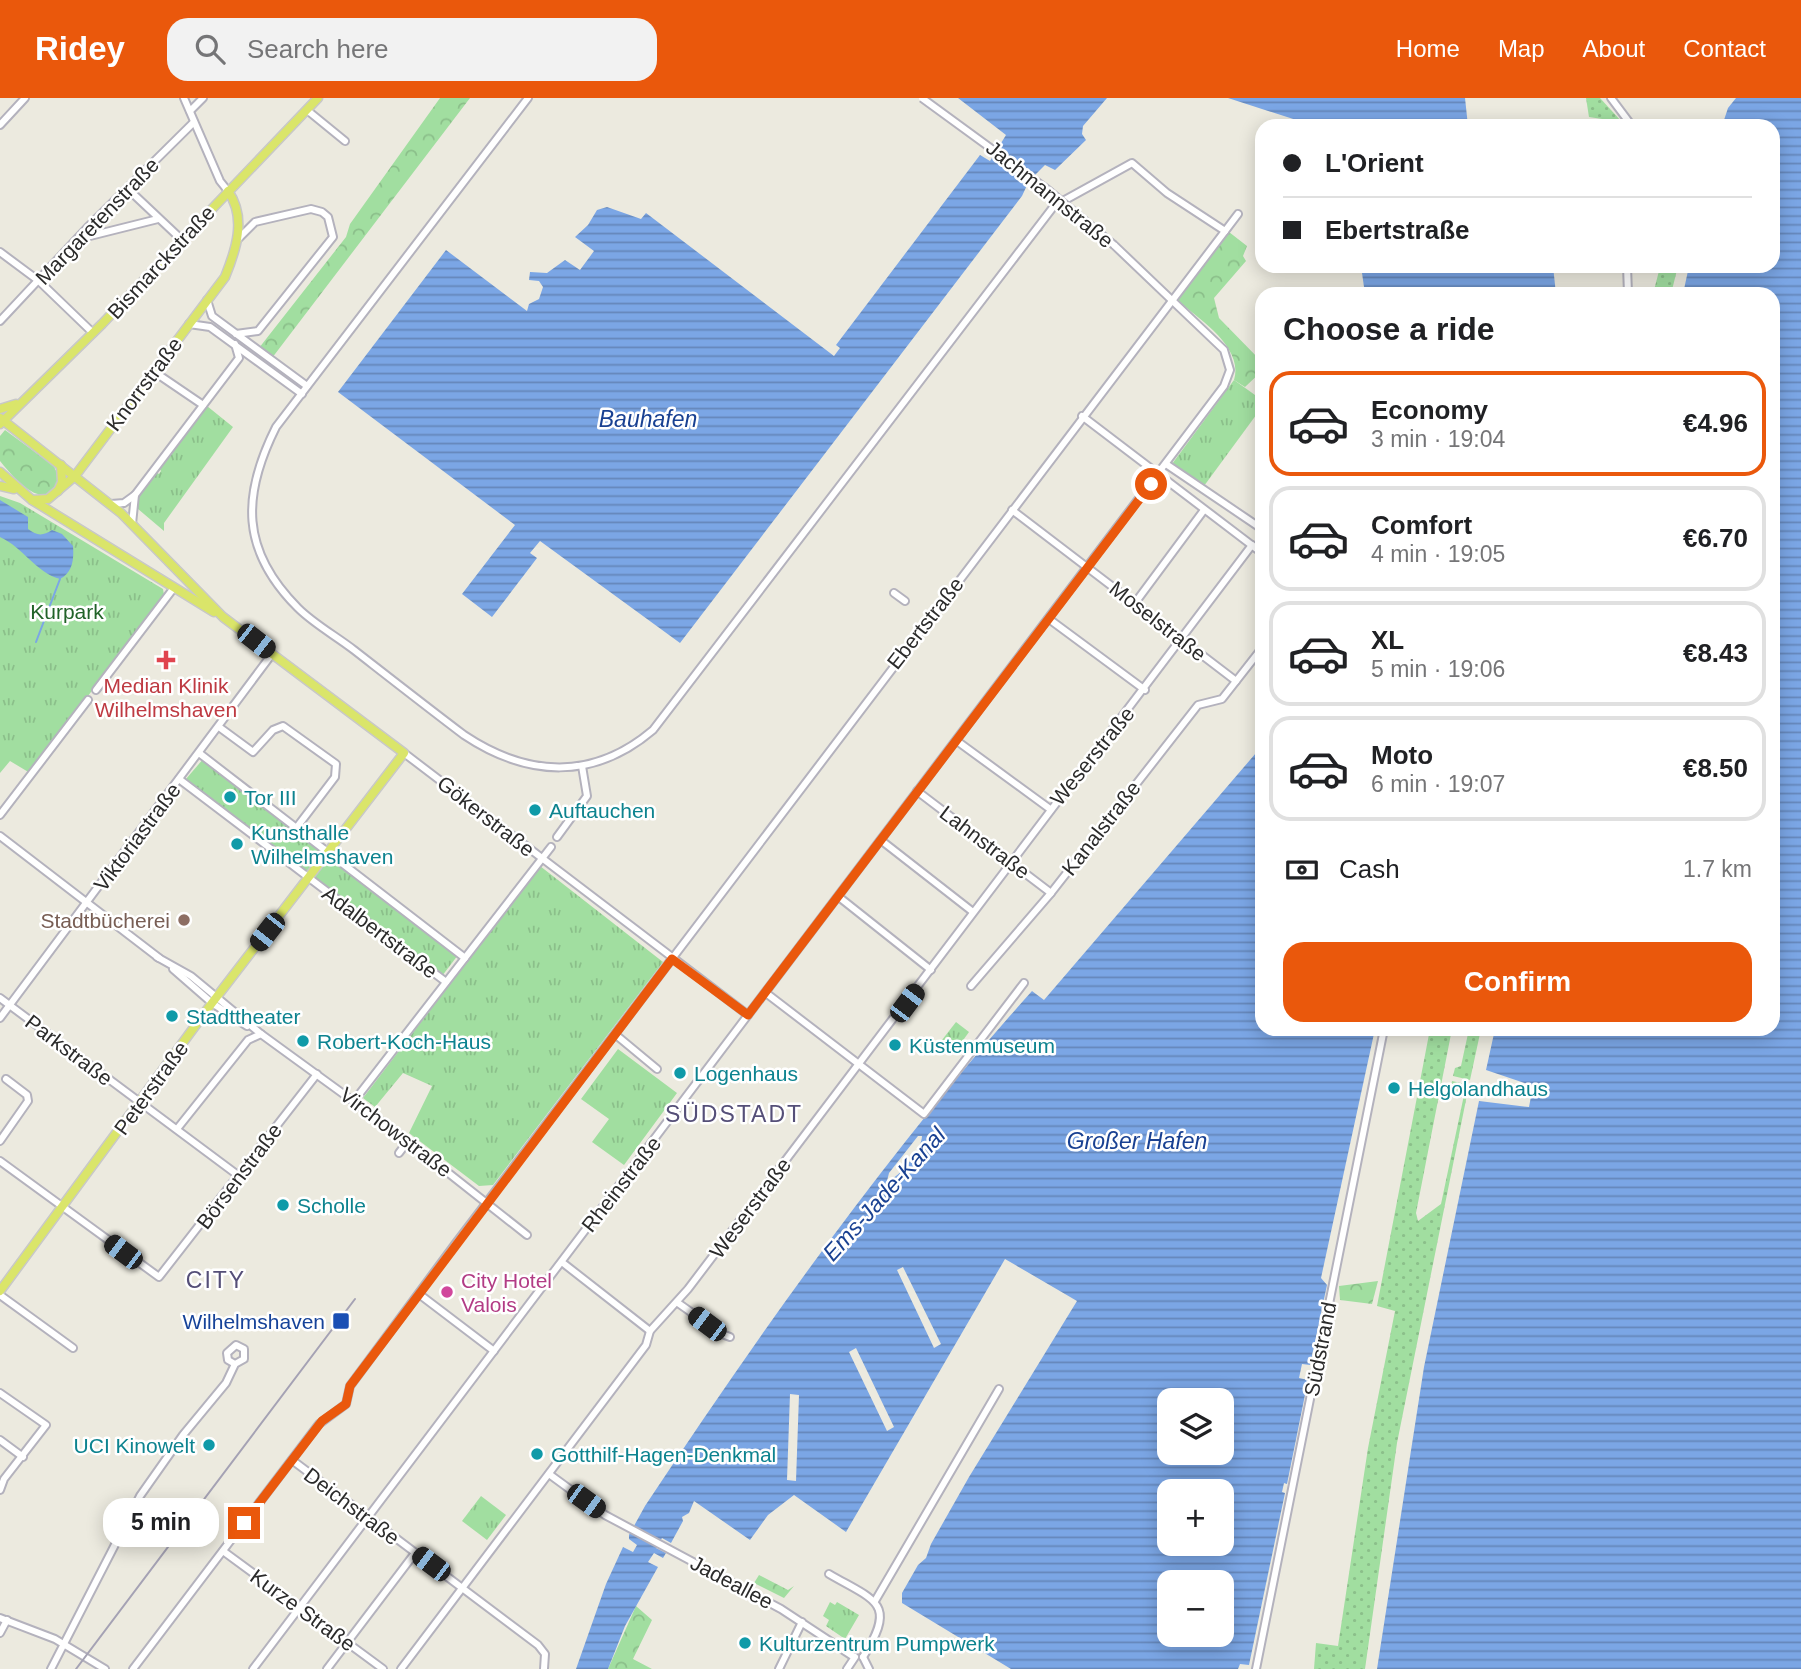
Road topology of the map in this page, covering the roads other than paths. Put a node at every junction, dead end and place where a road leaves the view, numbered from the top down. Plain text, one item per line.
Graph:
1 (25, 98) edge
2 (184, 98) edge
3 (203, 98) edge
4 (318, 98) edge
5 (528, 98) edge
6 (922, 98) edge
7 (1611, 98) edge
8 (307, 110) junction
9 (190, 111) junction
10 (1627, 119) edge
11 (194, 122) junction
12 (0, 125) edge
13 (345, 141) dead end
14 (128, 189) junction
15 (228, 191) junction
16 (1238, 214) dead end
17 (158, 219) junction
18 (1225, 231) junction
19 (76, 239) junction
20 (181, 239) junction
21 (238, 243) junction
22 (0, 252) edge
23 (39, 281) junction
24 (1171, 298) junction
25 (207, 300) junction
26 (0, 321) edge
27 (189, 324) junction
28 (93, 333) junction
29 (236, 334) junction
30 (235, 344) junction
31 (269, 358) junction
32 (263, 366) junction
33 (153, 371) junction
34 (307, 386) junction
35 (302, 394) junction
36 (19, 404) junction
37 (203, 405) junction
38 (0, 410) edge
39 (1082, 416) junction
40 (1, 421) edge
41 (1166, 464) junction
42 (61, 465) junction
43 (0, 472) edge
44 (1158, 475) junction
45 (75, 476) junction
46 (0, 486) edge
47 (17, 489) junction
48 (57, 494) junction
49 (135, 495) junction
50 (32, 500) junction
51 (111, 504) junction
52 (1012, 510) junction
53 (1204, 510) junction
54 (132, 524) junction
55 (1255, 524) edge
56 (1252, 545) junction
57 (1255, 547) edge
58 (1088, 567) junction
59 (173, 589) junction
60 (894, 593) dead end
61 (905, 601) dead end
62 (1135, 603) junction
63 (223, 617) junction
64 (1049, 619) junction
65 (1181, 639) junction
66 (272, 654) junction
67 (1255, 657) edge
68 (1236, 681) junction
69 (96, 690) dead end
70 (1145, 690) junction
71 (88, 700) dead end
72 (219, 727) junction
73 (214, 734) junction
74 (233, 739) junction
75 (957, 741) junction
76 (199, 753) junction
77 (404, 753) junction
78 (582, 766) junction
79 (179, 779) junction
80 (917, 791) junction
81 (1050, 809) junction
82 (0, 815) edge
83 (297, 827) junction
84 (0, 836) edge
85 (557, 838) dead end
86 (881, 841) junction
87 (551, 847) dead end
88 (329, 852) junction
89 (542, 859) junction
90 (1010, 862) junction
91 (309, 877) junction
92 (1051, 893) junction
93 (839, 897) junction
94 (88, 903) junction
95 (973, 912) junction
96 (465, 958) junction
97 (672, 959) junction
98 (931, 970) junction
99 (446, 982) junction
100 (1024, 983) dead end
101 (971, 986) dead end
102 (766, 993) junction
103 (0, 999) edge
104 (215, 1000) junction
105 (9, 1006) junction
106 (748, 1015) junction
107 (0, 1018) edge
108 (261, 1034) junction
109 (615, 1035) junction
110 (1383, 1036) edge
111 (858, 1063) junction
112 (657, 1069) dead end
113 (317, 1074) junction
114 (6, 1079) dead end
115 (354, 1101) junction
116 (141, 1103) junction
117 (177, 1129) junction
118 (0, 1141) edge
119 (408, 1141) junction
120 (399, 1153) dead end
121 (0, 1161) edge
122 (239, 1176) junction
123 (488, 1203) junction
124 (62, 1206) junction
125 (527, 1235) dead end
126 (563, 1263) junction
127 (0, 1293) edge
128 (419, 1294) junction
129 (678, 1303) junction
130 (650, 1331) junction
131 (730, 1336) dead end
132 (73, 1348) dead end
133 (494, 1352) junction
134 (235, 1364) dead end
135 (999, 1389) dead end
136 (0, 1392) edge
137 (0, 1440) edge
138 (23, 1457) junction
139 (292, 1460) junction
140 (549, 1474) junction
141 (2, 1477) edge
142 (0, 1490) edge
143 (368, 1517) junction
144 (223, 1551) junction
145 (415, 1553) junction
146 (828, 1574) dead end
147 (462, 1587) junction
148 (875, 1601) junction
149 (299, 1608) junction
150 (4, 1619) edge
151 (802, 1622) junction
152 (0, 1633) edge
153 (346, 1643) junction
154 (65, 1645) junction
155 (863, 1657) junction
156 (850, 1663) edge
157 (871, 1668) edge
158 (51, 1669) edge
159 (105, 1669) edge
160 (133, 1669) edge
161 (253, 1669) edge
162 (327, 1669) edge
163 (383, 1669) edge
164 (401, 1669) edge
165 (544, 1669) edge
166 (779, 1669) edge
167 (1256, 1669) edge

1 - 12 street
2 - 9 street
3 - 9 street
4 - 8 main road, Bismarckstraße
5 - 34 street
6 - 24 street, Jachmannstraße, bridge
7 - 10 street
8 - 13 street
8 - 15 main road, Bismarckstraße
9 - 11 street
11 - 14 street, Margaretenstraße
11 - 15 street
14 - 17 street
14 - 19 street, Margaretenstraße
15 - 20 main road, Bismarckstraße
15 - 21 main road
16 - 18 street, Ebertstraße
17 - 19 street
17 - 20 street
18 - 24 street, Ebertstraße
18 - 78 street
19 - 23 street, Margaretenstraße
20 - 28 main road, Bismarckstraße
21 - 25 main road, Knorrstraße
21 - 29 street
22 - 23 street
23 - 26 street, Margaretenstraße
23 - 28 street
24 - 39 street, Ebertstraße
24 - 41 street, Rheinstraße
25 - 27 main road, Knorrstraße
25 - 29 street
27 - 30 street
27 - 33 main road, Knorrstraße
28 - 36 main road, Bismarckstraße
29 - 31 street
30 - 32 street
30 - 37 street
31 - 32 street
31 - 34 street
32 - 35 street
33 - 37 street
33 - 45 main road, Knorrstraße
34 - 35 street
35 - 78 street
36 - 38 main road
36 - 40 main road, Bismarckstraße
37 - 49 street
39 - 44 street
39 - 52 street, Ebertstraße
40 - 42 main road, Gökerstraße
41 - 44 street, Rheinstraße
41 - 55 street
42 - 45 main road, Gökerstraße
42 - 48 main road
43 - 47 main road, Gökerstraße
44 - 53 street
44 - 58 street, Rheinstraße
45 - 48 main road, Knorrstraße
45 - 51 main road, Gökerstraße
46 - 47 main road
47 - 50 main road, Gökerstraße
48 - 50 main road
49 - 51 street
49 - 54 street
50 - 59 main road, Gökerstraße
51 - 54 main road, Gökerstraße
52 - 58 street, Moselstraße
52 - 97 street, Ebertstraße
53 - 56 street
53 - 62 street
54 - 63 main road, Gökerstraße
56 - 57 street
56 - 65 street, Weserstraße
58 - 62 street, Moselstraße
58 - 64 street, Rheinstraße
59 - 63 main road, Gökerstraße
59 - 69 street
60 - 61 street
62 - 65 street, Moselstraße
63 - 66 main road, Gökerstraße
64 - 70 street
64 - 75 street, Rheinstraße
65 - 68 street, Moselstraße
65 - 70 street, Weserstraße
66 - 72 street, Viktoriastraße
66 - 77 main road, Gökerstraße
67 - 68 street, Kanalstraße
68 - 92 street, Kanalstraße
70 - 81 street, Weserstraße
71 - 82 street
72 - 73 street, Viktoriastraße
72 - 74 street
73 - 74 street
73 - 76 street, Viktoriastraße
74 - 83 street
75 - 80 street, Rheinstraße
75 - 81 street
76 - 79 street, Viktoriastraße
76 - 83 street, Adalbertstraße
77 - 88 main road, Peterstraße
77 - 89 street, Gökerstraße
78 - 85 street
79 - 91 street, Adalbertstraße
79 - 94 street, Viktoriastraße
80 - 86 street, Rheinstraße
80 - 90 street, Lahnstraße
81 - 90 street, Weserstraße
83 - 88 street, Adalbertstraße
84 - 94 street, Virchowstraße
86 - 93 street, Rheinstraße
86 - 95 street
87 - 89 street
88 - 91 main road, Peterstraße
88 - 96 street, Adalbertstraße
89 - 96 street
89 - 97 street, Gökerstraße
90 - 92 street, Lahnstraße
90 - 95 street, Weserstraße
91 - 99 street, Adalbertstraße
91 - 104 main road, Peterstraße
92 - 101 street, Kanalstraße
93 - 98 street
93 - 102 street, Rheinstraße
94 - 104 street, Virchowstraße
94 - 105 street, Viktoriastraße
95 - 98 street, Weserstraße
96 - 99 street
97 - 106 street, Gökerstraße
97 - 109 street, Ebertstraße
98 - 111 street, Weserstraße
99 - 115 street
100 - 111 street
102 - 106 street, Rheinstraße
102 - 111 street
103 - 105 street, Parkstraße
104 - 108 street, Virchowstraße
104 - 116 main road, Peterstraße
105 - 107 street, Viktoriastraße
105 - 116 street, Parkstraße
106 - 126 street, Rheinstraße
108 - 113 street, Virchowstraße
108 - 117 street
109 - 112 street
109 - 123 street, Ebertstraße
110 - 167 street, Südstrand
111 - 129 street, Weserstraße
113 - 115 street, Virchowstraße
113 - 122 street, Börsenstraße
114 - 118 street
115 - 119 street, Virchowstraße
116 - 117 street, Parkstraße
116 - 124 main road, Peterstraße
117 - 122 street, Parkstraße
119 - 120 street
119 - 123 street, Virchowstraße
121 - 124 street
122 - 124 street, Börsenstraße
123 - 125 street, Virchowstraße
123 - 128 street, Ebertstraße
124 - 127 main road, Peterstraße
126 - 130 street
126 - 133 street, Rheinstraße
127 - 132 street
128 - 133 street
128 - 139 street, Ebertstraße
129 - 130 street, Weserstraße
129 - 131 street
130 - 140 street, Weserstraße
133 - 143 street, Rheinstraße
134 - 154 street
135 - 148 street
136 - 138 street
137 - 138 street
138 - 141 street
139 - 143 street, Deichstraße
139 - 144 street, Ebertstraße
140 - 147 street, Weserstraße
140 - 151 street, Jadeallee
141 - 142 street
143 - 145 street, Deichstraße
143 - 149 street, Rheinstraße
144 - 149 street, Kurze Straße
144 - 160 street, Ebertstraße
145 - 147 street, Deichstraße
145 - 153 street
146 - 148 street
147 - 164 street, Weserstraße
147 - 165 street, Deichstraße
148 - 155 street
149 - 153 street, Kurze Straße
149 - 161 street, Rheinstraße
150 - 152 street
150 - 154 street
151 - 156 street, Jadeallee
151 - 166 street
153 - 162 street
153 - 163 street, Kurze Straße
154 - 158 street
154 - 159 street
155 - 156 street
155 - 157 street

